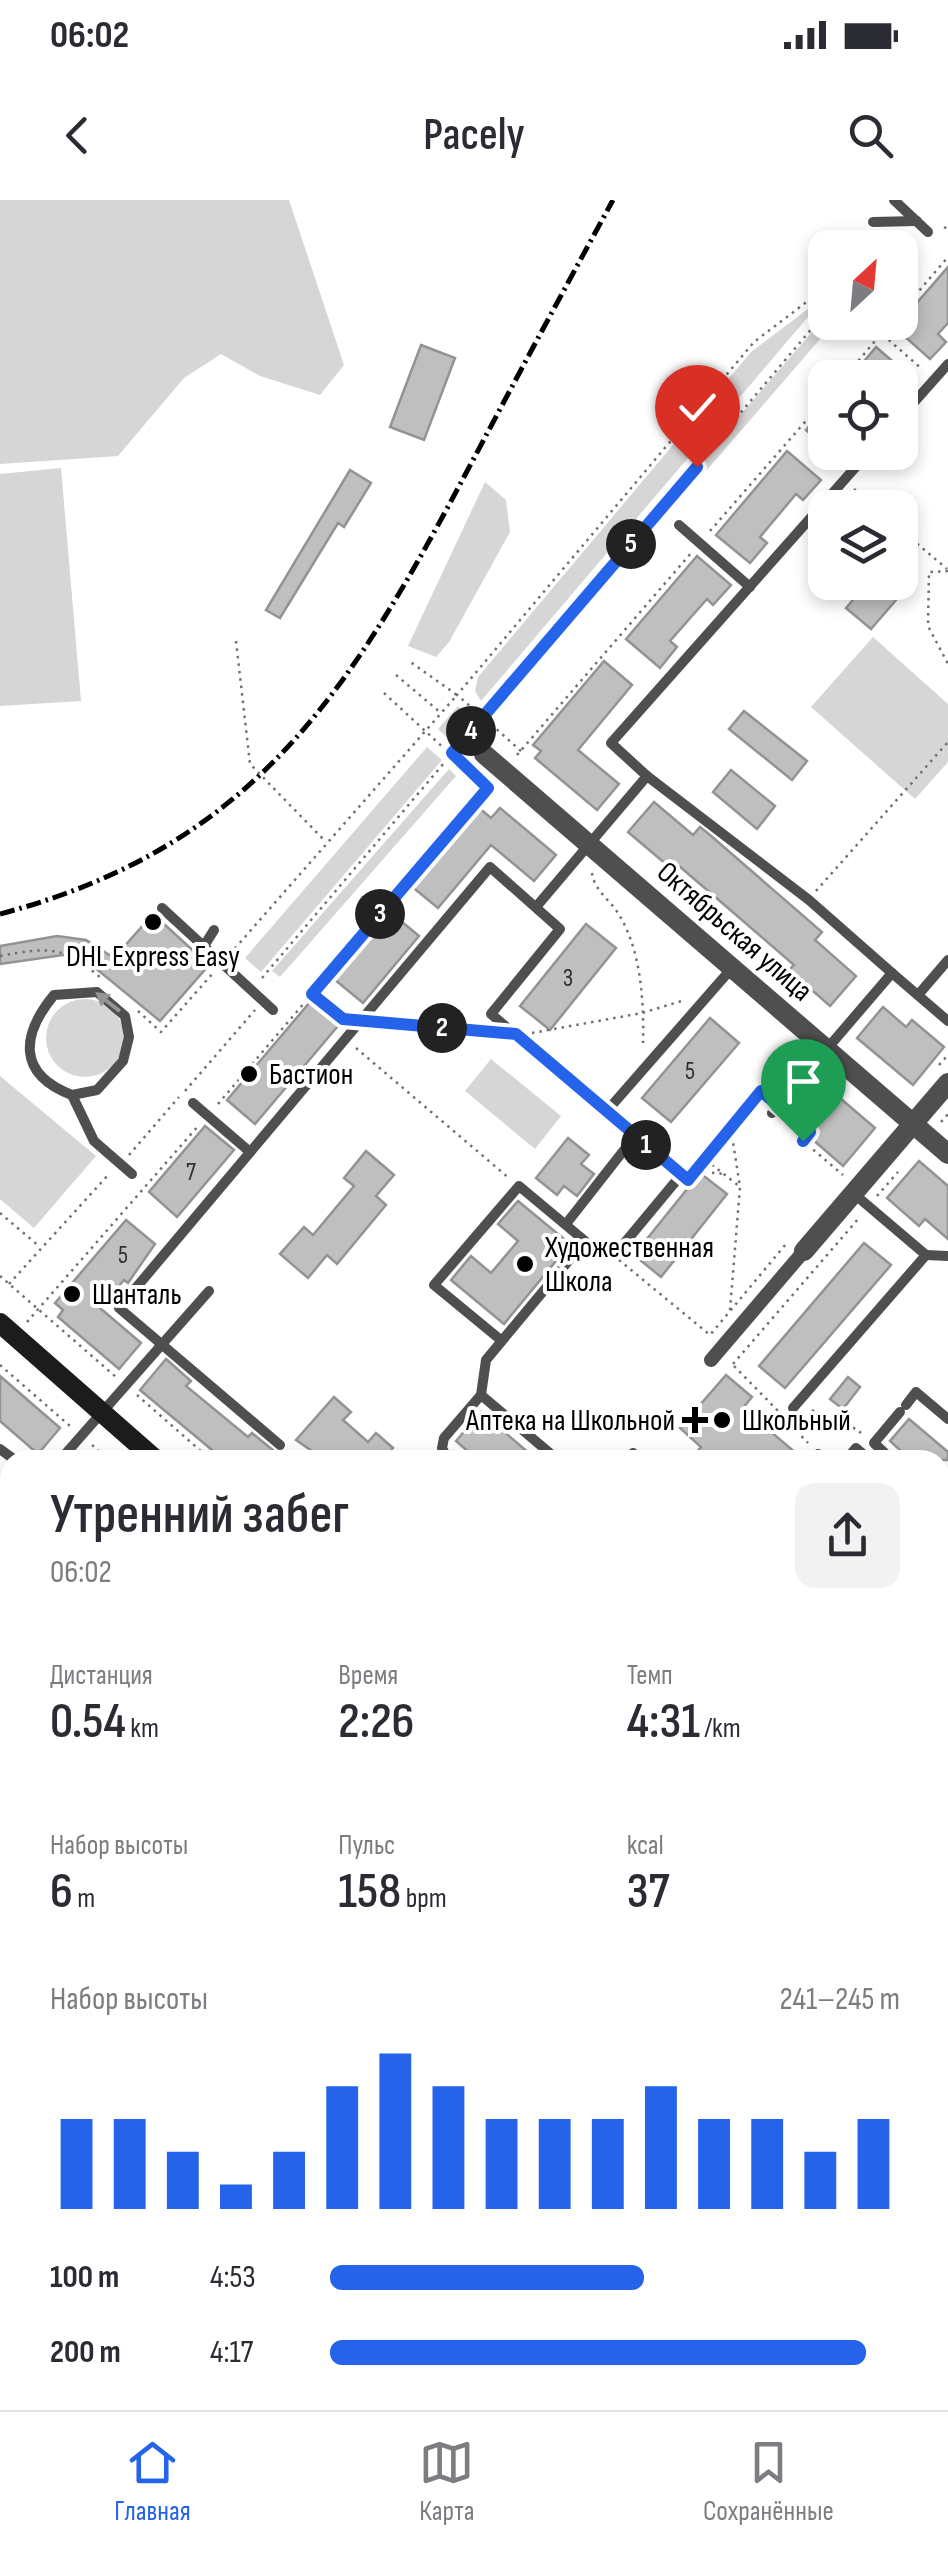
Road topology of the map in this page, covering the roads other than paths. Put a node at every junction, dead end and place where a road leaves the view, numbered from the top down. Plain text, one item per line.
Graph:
1 (894, 200) edge
2 (908, 204) edge
3 (917, 221) junction
4 (873, 222) dead end
5 (928, 232) dead end
6 (948, 364) edge
7 (918, 397) edge
8 (854, 470) edge
9 (678, 525) dead end
10 (750, 588) junction
11 (484, 754) dead end
12 (647, 776) junction
13 (590, 856) junction
14 (162, 908) dead end
15 (536, 908) junction
16 (214, 930) dead end
17 (204, 946) junction
18 (948, 960) edge
19 (732, 968) junction
20 (892, 973) junction
21 (918, 995) junction
22 (273, 1010) dead end
23 (948, 1021) edge
24 (827, 1050) junction
25 (948, 1083) edge
26 (72, 1095) junction
27 (193, 1103) dead end
28 (776, 1109) road end
29 (606, 1112) junction
30 (912, 1124) junction
31 (635, 1136) junction
32 (250, 1152) junction
33 (948, 1154) edge
34 (132, 1174) dead end
35 (848, 1185) junction
36 (566, 1224) junction
37 (622, 1246) dead end
38 (804, 1252) joint
39 (926, 1256) junction
40 (948, 1256) edge
41 (210, 1290) dead end
42 (6, 1328) edge
43 (502, 1341) junction
44 (160, 1344) junction
45 (711, 1360) dead end
46 (481, 1395) junction
47 (797, 1404) road end
48 (100, 1412) junction
49 (948, 1420) edge
50 (280, 1445) dead end
51 (68, 1450) edge
52 (144, 1450) edge
53 (443, 1450) edge
54 (546, 1450) edge
55 (881, 1450) edge

1 - 2 lane
2 - 3 lane
3 - 4 lane
3 - 5 lane
6 - 7 lane
8 - 10 lane
9 - 10 lane
10 - 12 lane
11 - 13 street, Октябрьская улица
12 - 13 lane
12 - 20 lane
13 - 15 lane
13 - 19 street, Октябрьская улица
14 - 17 lane
15 - 29 lane
15 - 32 lane
16 - 17 lane
17 - 22 lane
18 - 21 lane
19 - 24 street, Октябрьская улица
19 - 29 lane
20 - 21 lane
20 - 24 lane
21 - 23 lane
24 - 28 lane
24 - 30 street, Октябрьская улица
25 - 30 street
26 -> 26 lane
26 - 34 lane
27 - 32 lane
29 - 31 lane
30 - 33 street, Октябрьская улица
30 - 35 street
31 - 36 lane
31 - 37 lane
32 - 44 lane
35 - 38 street
35 - 39 lane
36 - 43 lane
36 - 43 lane
38 - 45 street
39 - 40 lane
39 - 47 lane
41 - 44 lane
42 - 48 main road
43 - 46 lane
44 - 48 lane
44 - 50 lane
46 - 53 lane
46 - 54 lane
48 - 51 lane
48 - 52 main road
49 - 55 lane

